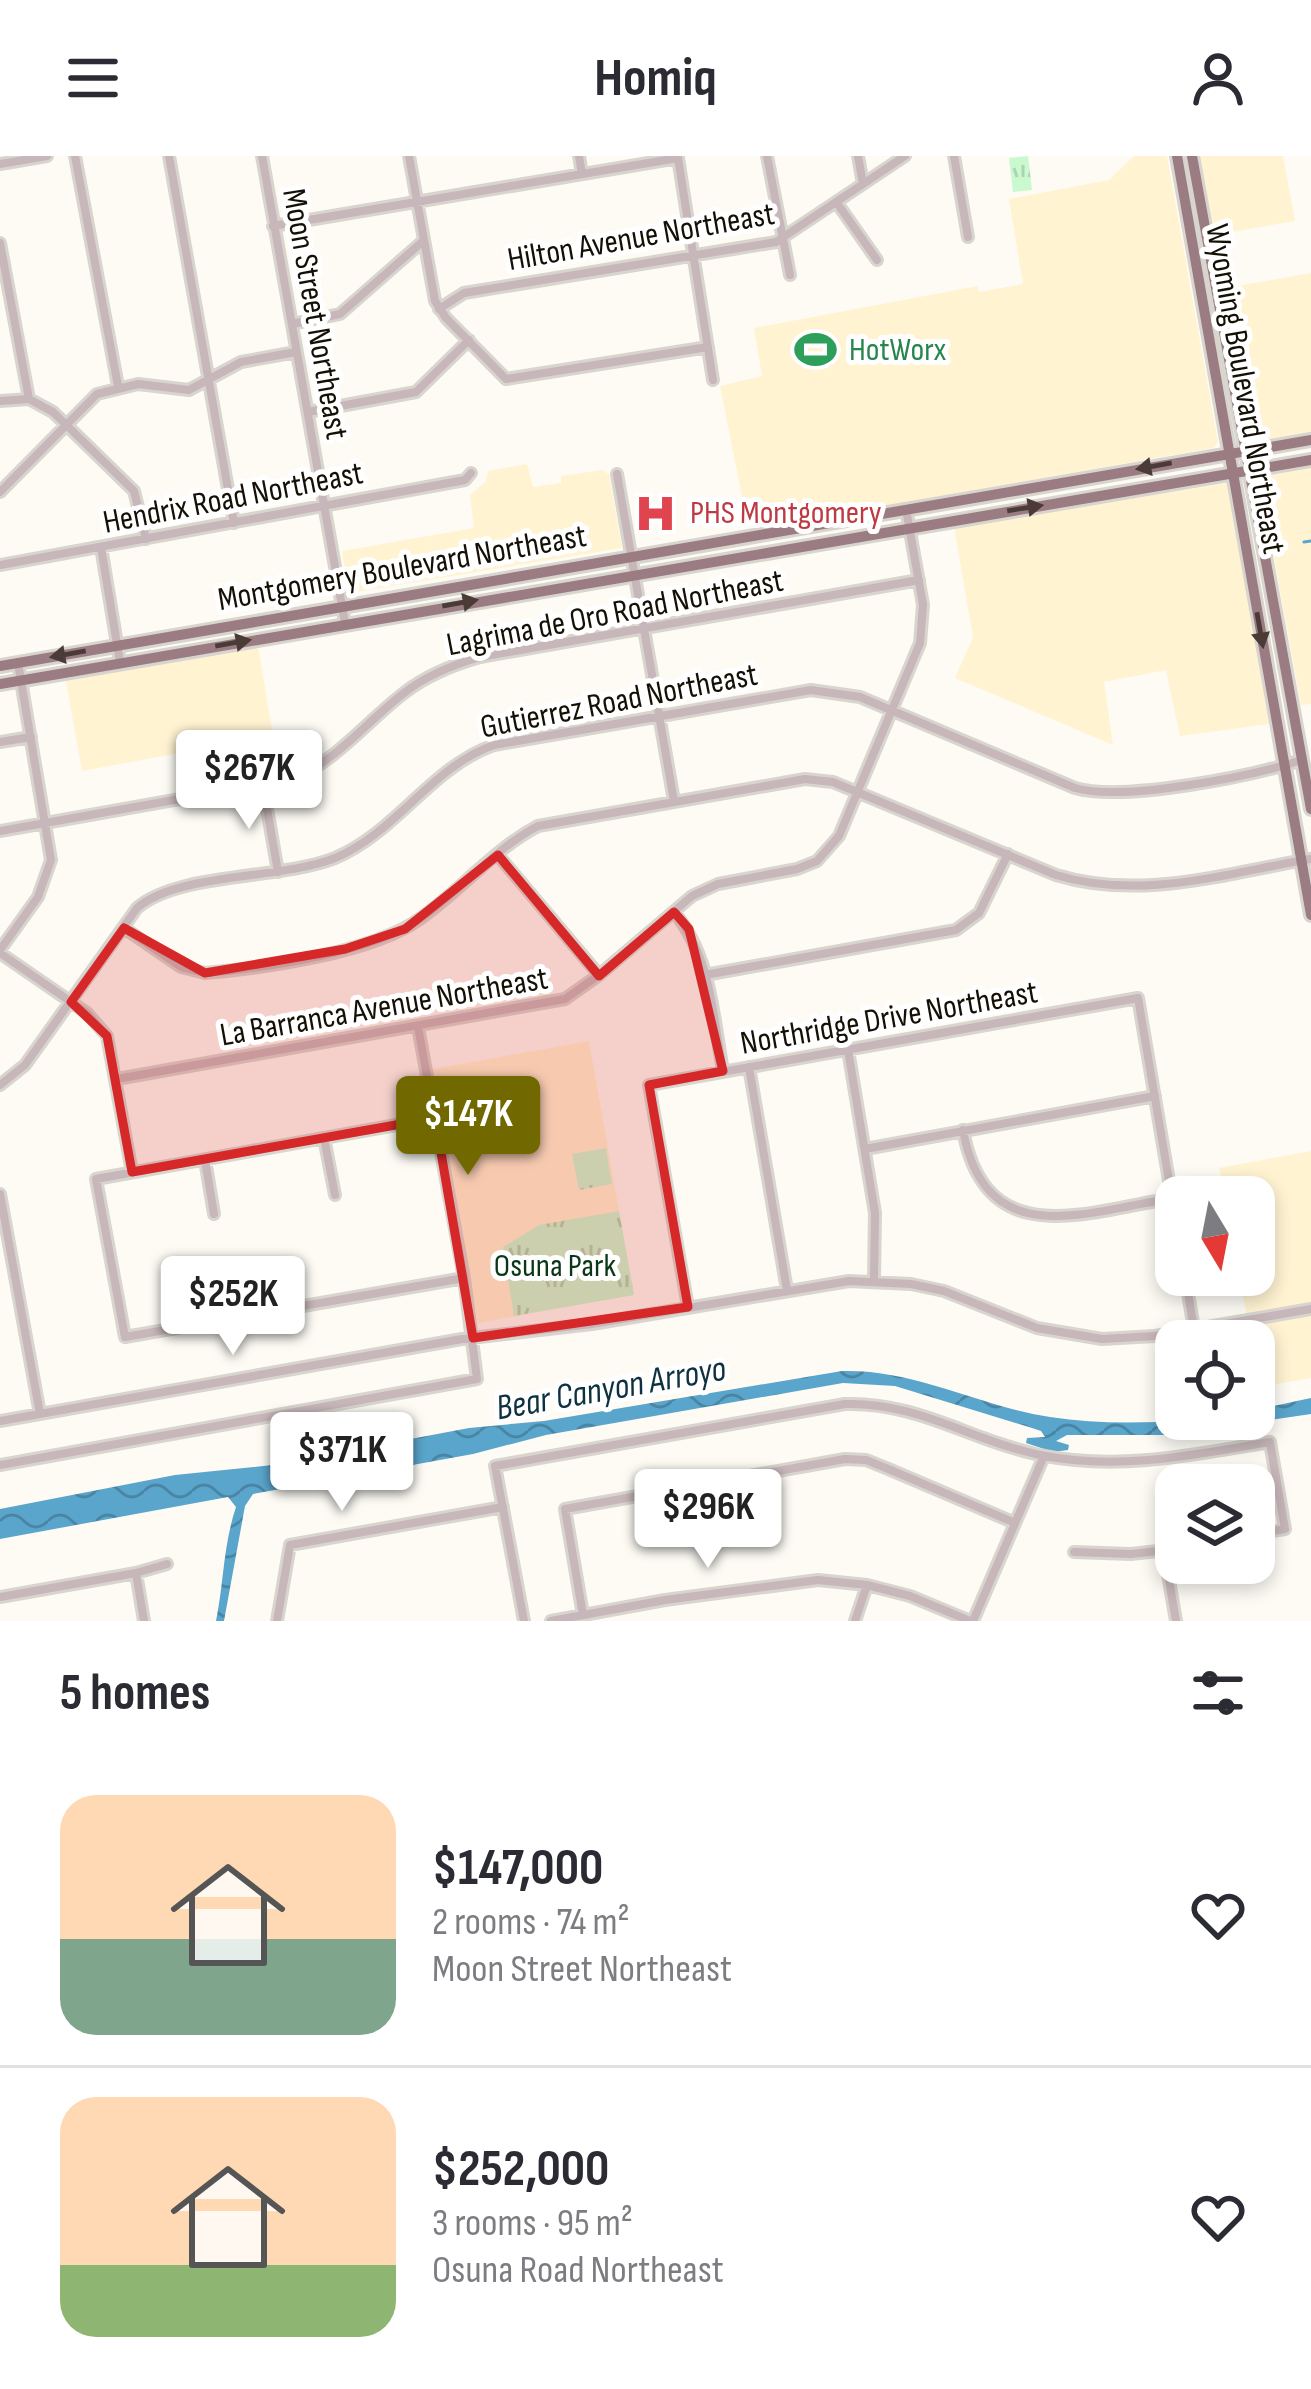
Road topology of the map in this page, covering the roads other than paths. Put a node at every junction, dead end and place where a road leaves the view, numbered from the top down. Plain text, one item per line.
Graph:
1 (47, 156) edge
2 (75, 156) edge
3 (169, 156) edge
4 (262, 156) edge
5 (409, 156) edge
6 (579, 156) edge
7 (767, 156) edge
8 (858, 156) edge
9 (905, 156) edge
10 (954, 156) edge
11 (1177, 156) edge
12 (1192, 156) edge
13 (678, 158) edge
14 (0, 164) edge
15 (582, 174) junction
16 (863, 184) junction
17 (416, 202) junction
18 (837, 203) junction
19 (273, 226) junction
20 (968, 237) dead end
21 (783, 240) junction
22 (424, 241) junction
23 (0, 243) edge
24 (694, 256) junction
25 (877, 260) dead end
26 (790, 275) dead end
27 (439, 309) junction
28 (291, 324) junction
29 (469, 340) junction
30 (708, 347) junction
31 (296, 352) junction
32 (713, 380) dead end
33 (208, 381) junction
34 (118, 386) junction
35 (28, 399) junction
36 (0, 400) edge
37 (308, 412) junction
38 (64, 424) junction
39 (1311, 440) edge
40 (1248, 450) junction
41 (1228, 454) junction
42 (1311, 460) edge
43 (1252, 470) junction
44 (471, 473) dead end
45 (1232, 473) junction
46 (617, 474) dead end
47 (0, 492) edge
48 (325, 506) junction
49 (906, 509) junction
50 (234, 523) junction
51 (909, 527) junction
52 (146, 539) junction
53 (101, 547) junction
54 (632, 556) junction
55 (0, 565) edge
56 (635, 574) junction
57 (919, 580) junction
58 (341, 606) junction
59 (345, 623) junction
60 (644, 628) junction
61 (118, 645) junction
62 (120, 662) junction
63 (18, 663) junction
64 (0, 666) edge
65 (22, 680) junction
66 (0, 684) edge
67 (893, 711) junction
68 (659, 715) junction
69 (31, 736) junction
70 (0, 742) edge
71 (1302, 760) junction
72 (1284, 766) junction
73 (263, 785) junction
74 (858, 791) junction
75 (674, 801) junction
76 (1311, 808) edge
77 (46, 823) junction
78 (0, 831) edge
79 (1008, 854) junction
80 (498, 855) junction
81 (1306, 860) edge
82 (278, 872) junction
83 (674, 912) junction
84 (1311, 915) edge
85 (124, 928) junction
86 (0, 952) edge
87 (706, 975) junction
88 (599, 976) junction
89 (71, 1002) junction
90 (418, 1027) junction
91 (848, 1050) junction
92 (749, 1067) junction
93 (722, 1071) junction
94 (117, 1079) junction
95 (0, 1084) edge
96 (1155, 1096) junction
97 (435, 1118) junction
98 (963, 1130) junction
99 (324, 1138) junction
100 (865, 1149) junction
101 (205, 1160) junction
102 (132, 1172) junction
103 (1168, 1176) edge
104 (0, 1194) edge
105 (334, 1195) dead end
106 (1155, 1201) edge
107 (214, 1214) dead end
108 (464, 1278) junction
109 (874, 1281) junction
110 (787, 1290) junction
111 (688, 1307) junction
112 (1311, 1310) edge
113 (1250, 1320) edge
114 (1155, 1334) edge
115 (473, 1337) junction
116 (40, 1414) junction
117 (0, 1421) edge
118 (1044, 1456) junction
119 (1274, 1464) edge
120 (0, 1465) edge
121 (1275, 1471) edge
122 (503, 1507) junction
123 (1016, 1523) junction
124 (1275, 1531) edge
125 (1074, 1552) dead end
126 (1155, 1552) edge
127 (166, 1564) dead end
128 (136, 1574) junction
129 (1170, 1584) edge
130 (867, 1585) junction
131 (0, 1597) edge
132 (583, 1615) junction
133 (144, 1621) edge
134 (277, 1621) edge
135 (524, 1621) edge
136 (551, 1621) edge
137 (855, 1621) edge
138 (972, 1621) edge
139 (1176, 1621) edge

1 - 14 street
2 - 34 street
3 - 33 street
4 - 19 street, Moon Street Northeast
5 - 17 street
6 - 15 street
7 - 21 street
8 - 16 street
9 - 16 street, Hilton Avenue Northeast
10 - 20 street
11 - 41 main road, Wyoming Boulevard Northeast
12 - 40 main road, Wyoming Boulevard Northeast
13 - 15 street
13 - 24 street
15 - 17 street
16 - 18 street, Hilton Avenue Northeast
17 - 19 street
17 - 22 street
18 - 21 street, Hilton Avenue Northeast
18 - 25 street
19 - 28 street, Moon Street Northeast
21 - 24 street, Hilton Avenue Northeast
21 - 26 street
22 - 27 street
22 - 28 street
23 - 35 street
24 - 27 street, Hilton Avenue Northeast
24 - 30 street
27 - 29 street
28 - 31 street, Moon Street Northeast
29 - 30 street
29 - 37 street
30 - 32 street
31 - 33 street
31 - 37 street, Moon Street Northeast
33 - 34 street
33 - 50 street
34 - 38 street
35 - 36 street
35 - 38 street
37 - 48 street, Moon Street Northeast
38 - 47 street
38 - 52 street
39 - 40 main road, Montgomery Boulevard Northeast
40 - 41 main road, Montgomery Boulevard Northeast
40 - 43 main road, Wyoming Boulevard Northeast
41 - 45 main road, Wyoming Boulevard Northeast
41 -> 49 main road, Montgomery Boulevard Northeast
42 - 43 main road, Montgomery Boulevard Northeast
43 - 45 main road, Montgomery Boulevard Northeast
43 - 71 main road, Wyoming Boulevard Northeast
44 - 48 street, Hendrix Road Northeast
51 -> 45 main road, Montgomery Boulevard Northeast
45 -> 72 main road, Wyoming Boulevard Northeast
46 - 54 street
48 - 50 street, Hendrix Road Northeast
48 - 58 street, Moon Street Northeast
49 - 51 street, La Barranca Avenue Northeast
49 - 54 main road, Montgomery Boulevard Northeast
50 - 52 street, Hendrix Road Northeast
51 - 56 main road, Montgomery Boulevard Northeast
51 - 57 street, La Barranca Avenue Northeast
52 - 53 street, Hendrix Road Northeast
53 - 55 street, Hendrix Road Northeast
53 - 61 street
54 - 56 street
54 - 58 main road, Montgomery Boulevard Northeast
59 -> 56 main road, Montgomery Boulevard Northeast
56 - 60 street
57 - 60 street, Lagrima de Oro Road Northeast
57 - 67 street, La Barranca Avenue Northeast
58 - 59 street, Moon Street Northeast
58 - 61 main road, Montgomery Boulevard Northeast
62 -> 59 main road, Montgomery Boulevard Northeast
60 - 68 street
60 - 73 street, Lagrima de Oro Road Northeast
61 - 62 street
61 -> 63 main road, Montgomery Boulevard Northeast
62 - 65 main road, Montgomery Boulevard Northeast
63 - 64 main road, Montgomery Boulevard Northeast
63 - 65 street
65 - 66 main road, Montgomery Boulevard Northeast
65 - 69 street
67 - 68 street, Gutierrez Road Northeast
67 - 72 street, Gutierrez Road Northeast
67 - 74 street, La Barranca Avenue Northeast
68 - 75 street
68 - 82 street, Gutierrez Road Northeast
69 - 70 street
69 - 77 street
71 - 72 street, Gutierrez Road Northeast
71 - 76 main road, Wyoming Boulevard Northeast
72 - 81 main road, Wyoming Boulevard Northeast
73 - 77 street, Lagrima de Oro Road Northeast
73 - 82 street
74 - 75 street
74 - 79 street
74 - 83 street, La Barranca Avenue Northeast
75 - 80 street
77 - 78 street, Lagrima de Oro Road Northeast
77 - 86 street
79 - 81 street
79 - 87 street
80 - 85 street
80 - 88 street
81 - 84 main road, Wyoming Boulevard Northeast
82 - 85 street, Gutierrez Road Northeast
83 - 87 street
83 - 88 street, La Barranca Avenue Northeast
85 - 89 street, Gutierrez Road Northeast
86 - 89 street
87 - 93 street
88 - 90 street, La Barranca Avenue Northeast
89 - 94 street
89 - 95 street, Gutierrez Road Northeast
90 - 94 street, La Barranca Avenue Northeast
90 - 97 street
91 - 92 street, Northridge Drive Northeast
91 - 96 street, Northridge Drive Northeast
91 - 100 street
92 - 93 street, Northridge Drive Northeast
92 - 110 street
93 - 111 street, Northridge Drive Northeast
94 - 102 street
96 - 98 street
96 - 103 street
97 - 99 street
97 - 108 street
98 - 100 street
98 - 106 street
99 - 101 street
99 - 105 street
100 - 109 street
101 - 102 street
101 - 107 street
102 - 108 street
104 - 116 street
108 - 115 street
109 - 110 street
109 - 114 street
110 - 111 street
111 - 115 street
112 - 113 street
115 - 116 street
115 - 120 street
116 - 117 street
118 - 119 street
118 - 122 street
118 - 123 street
121 - 124 street
122 - 134 street
122 - 135 street
123 - 132 street
123 - 138 street
125 - 126 street
127 - 128 street
128 - 131 street
128 - 133 street
129 - 139 street
130 - 132 street
130 - 137 street
130 - 138 street
132 - 136 street

